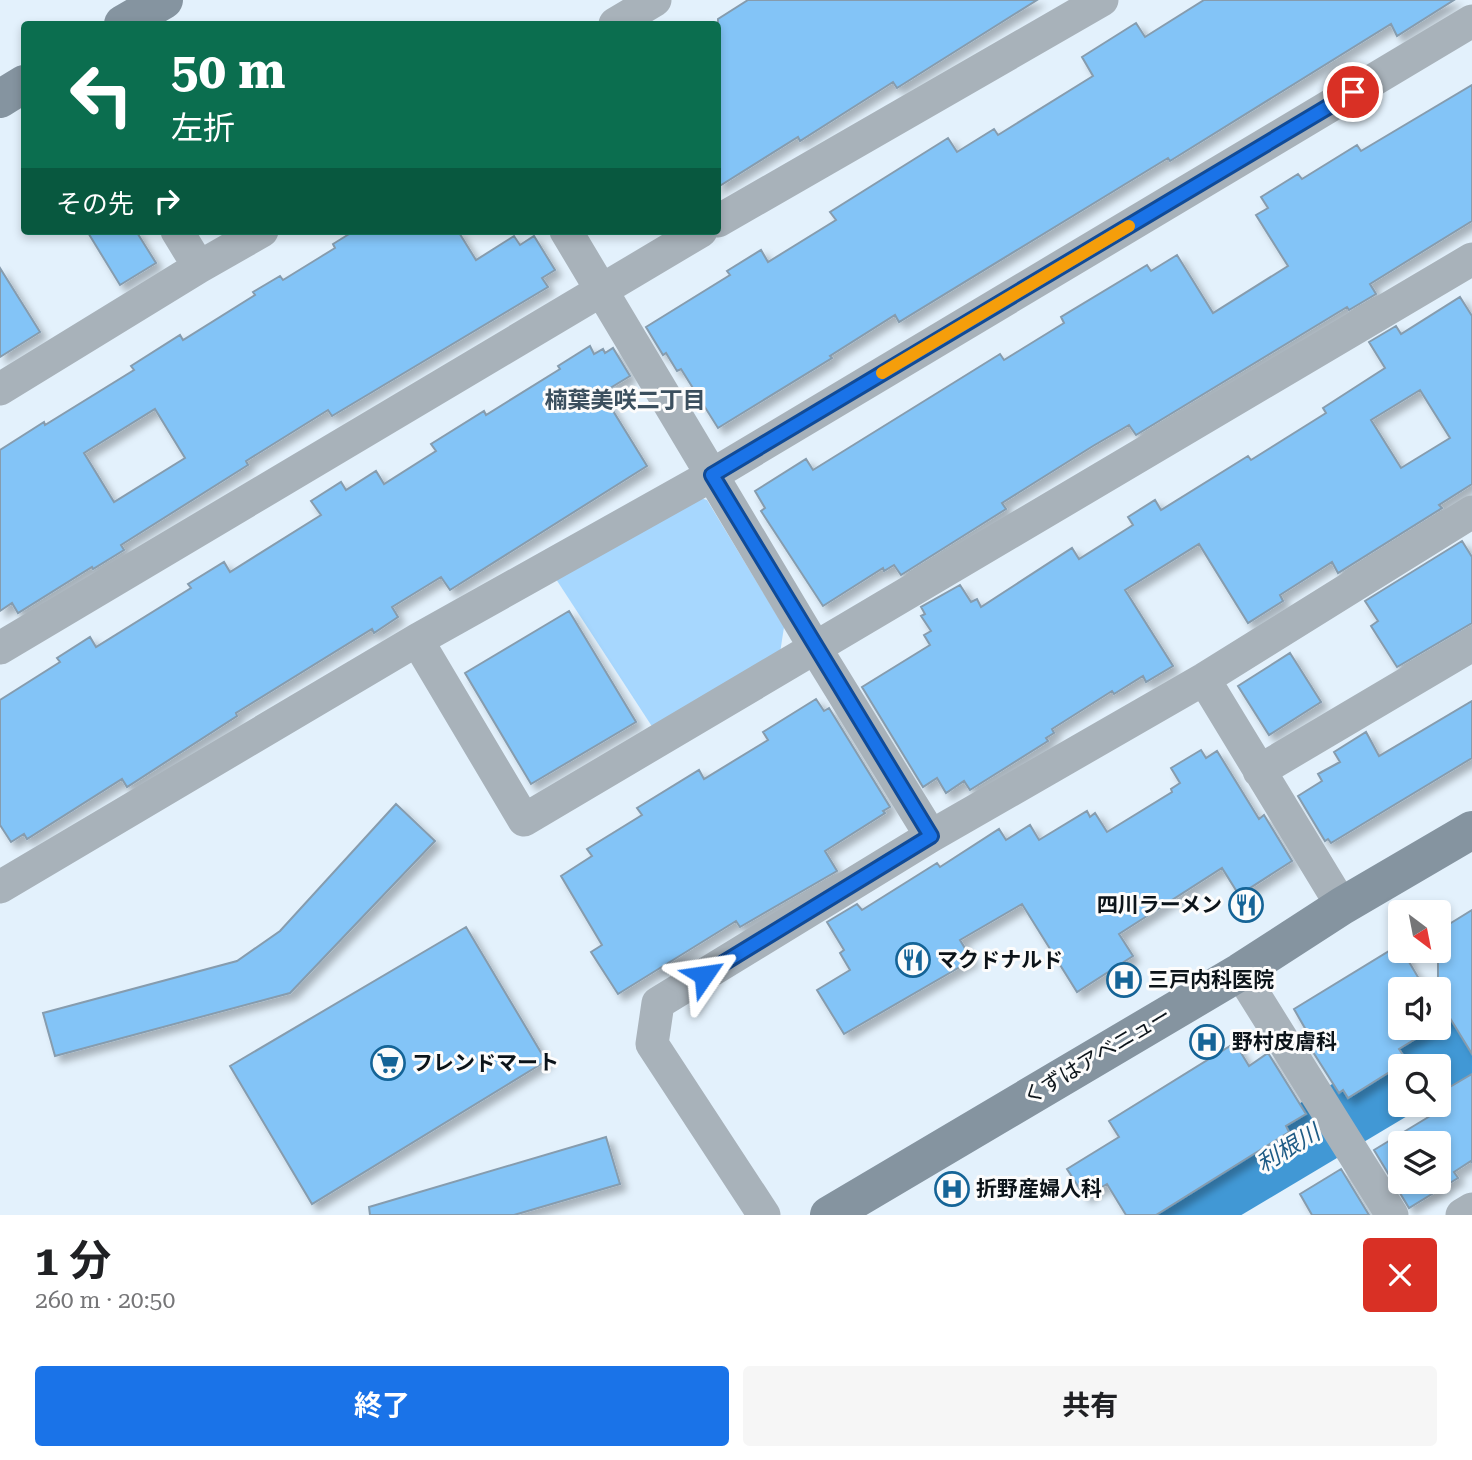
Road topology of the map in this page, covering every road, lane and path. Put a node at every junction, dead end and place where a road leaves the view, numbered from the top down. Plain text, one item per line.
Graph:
1 (164, 0) edge
2 (655, 0) edge
3 (1102, 0) edge
4 (128, 21) edge
5 (620, 21) edge
6 (1472, 21) edge
7 (21, 86) edge
8 (0, 99) edge
9 (721, 219) edge
10 (179, 235) edge
11 (255, 235) edge
12 (568, 235) edge
13 (694, 235) edge
14 (1472, 259) edge
15 (199, 267) junction
16 (601, 288) junction
17 (0, 389) edge
18 (712, 475) junction
19 (1472, 512) edge
20 (417, 640) junction
21 (1472, 645) edge
22 (814, 646) junction
23 (0, 648) edge
24 (1204, 679) junction
25 (1259, 771) junction
26 (1472, 830) edge
27 (931, 836) junction
28 (0, 887) edge
29 (1342, 906) junction
30 (1240, 972) junction
31 (1472, 1209) edge
32 (764, 1215) edge
33 (829, 1215) edge
34 (1392, 1215) edge
35 (1462, 1215) edge

1 - 4 street
2 - 5 street
3 - 9 street
6 - 18 street
7 - 8 street
10 - 15 street
11 - 15 street
12 - 16 street
13 - 16 street
14 - 22 street
15 - 17 street
16 - 18 street
16 - 23 street
18 - 20 street
18 - 22 street
19 - 24 street
20 - 22 street
20 - 28 street
21 - 25 street
22 - 27 street
24 - 25 street
24 - 27 street
25 - 29 street
26 - 29 street, くずはアベニュー
27 - 32 street
29 - 30 street, くずはアベニュー
30 - 33 street, くずはアベニュー
30 - 34 street
31 - 35 street

